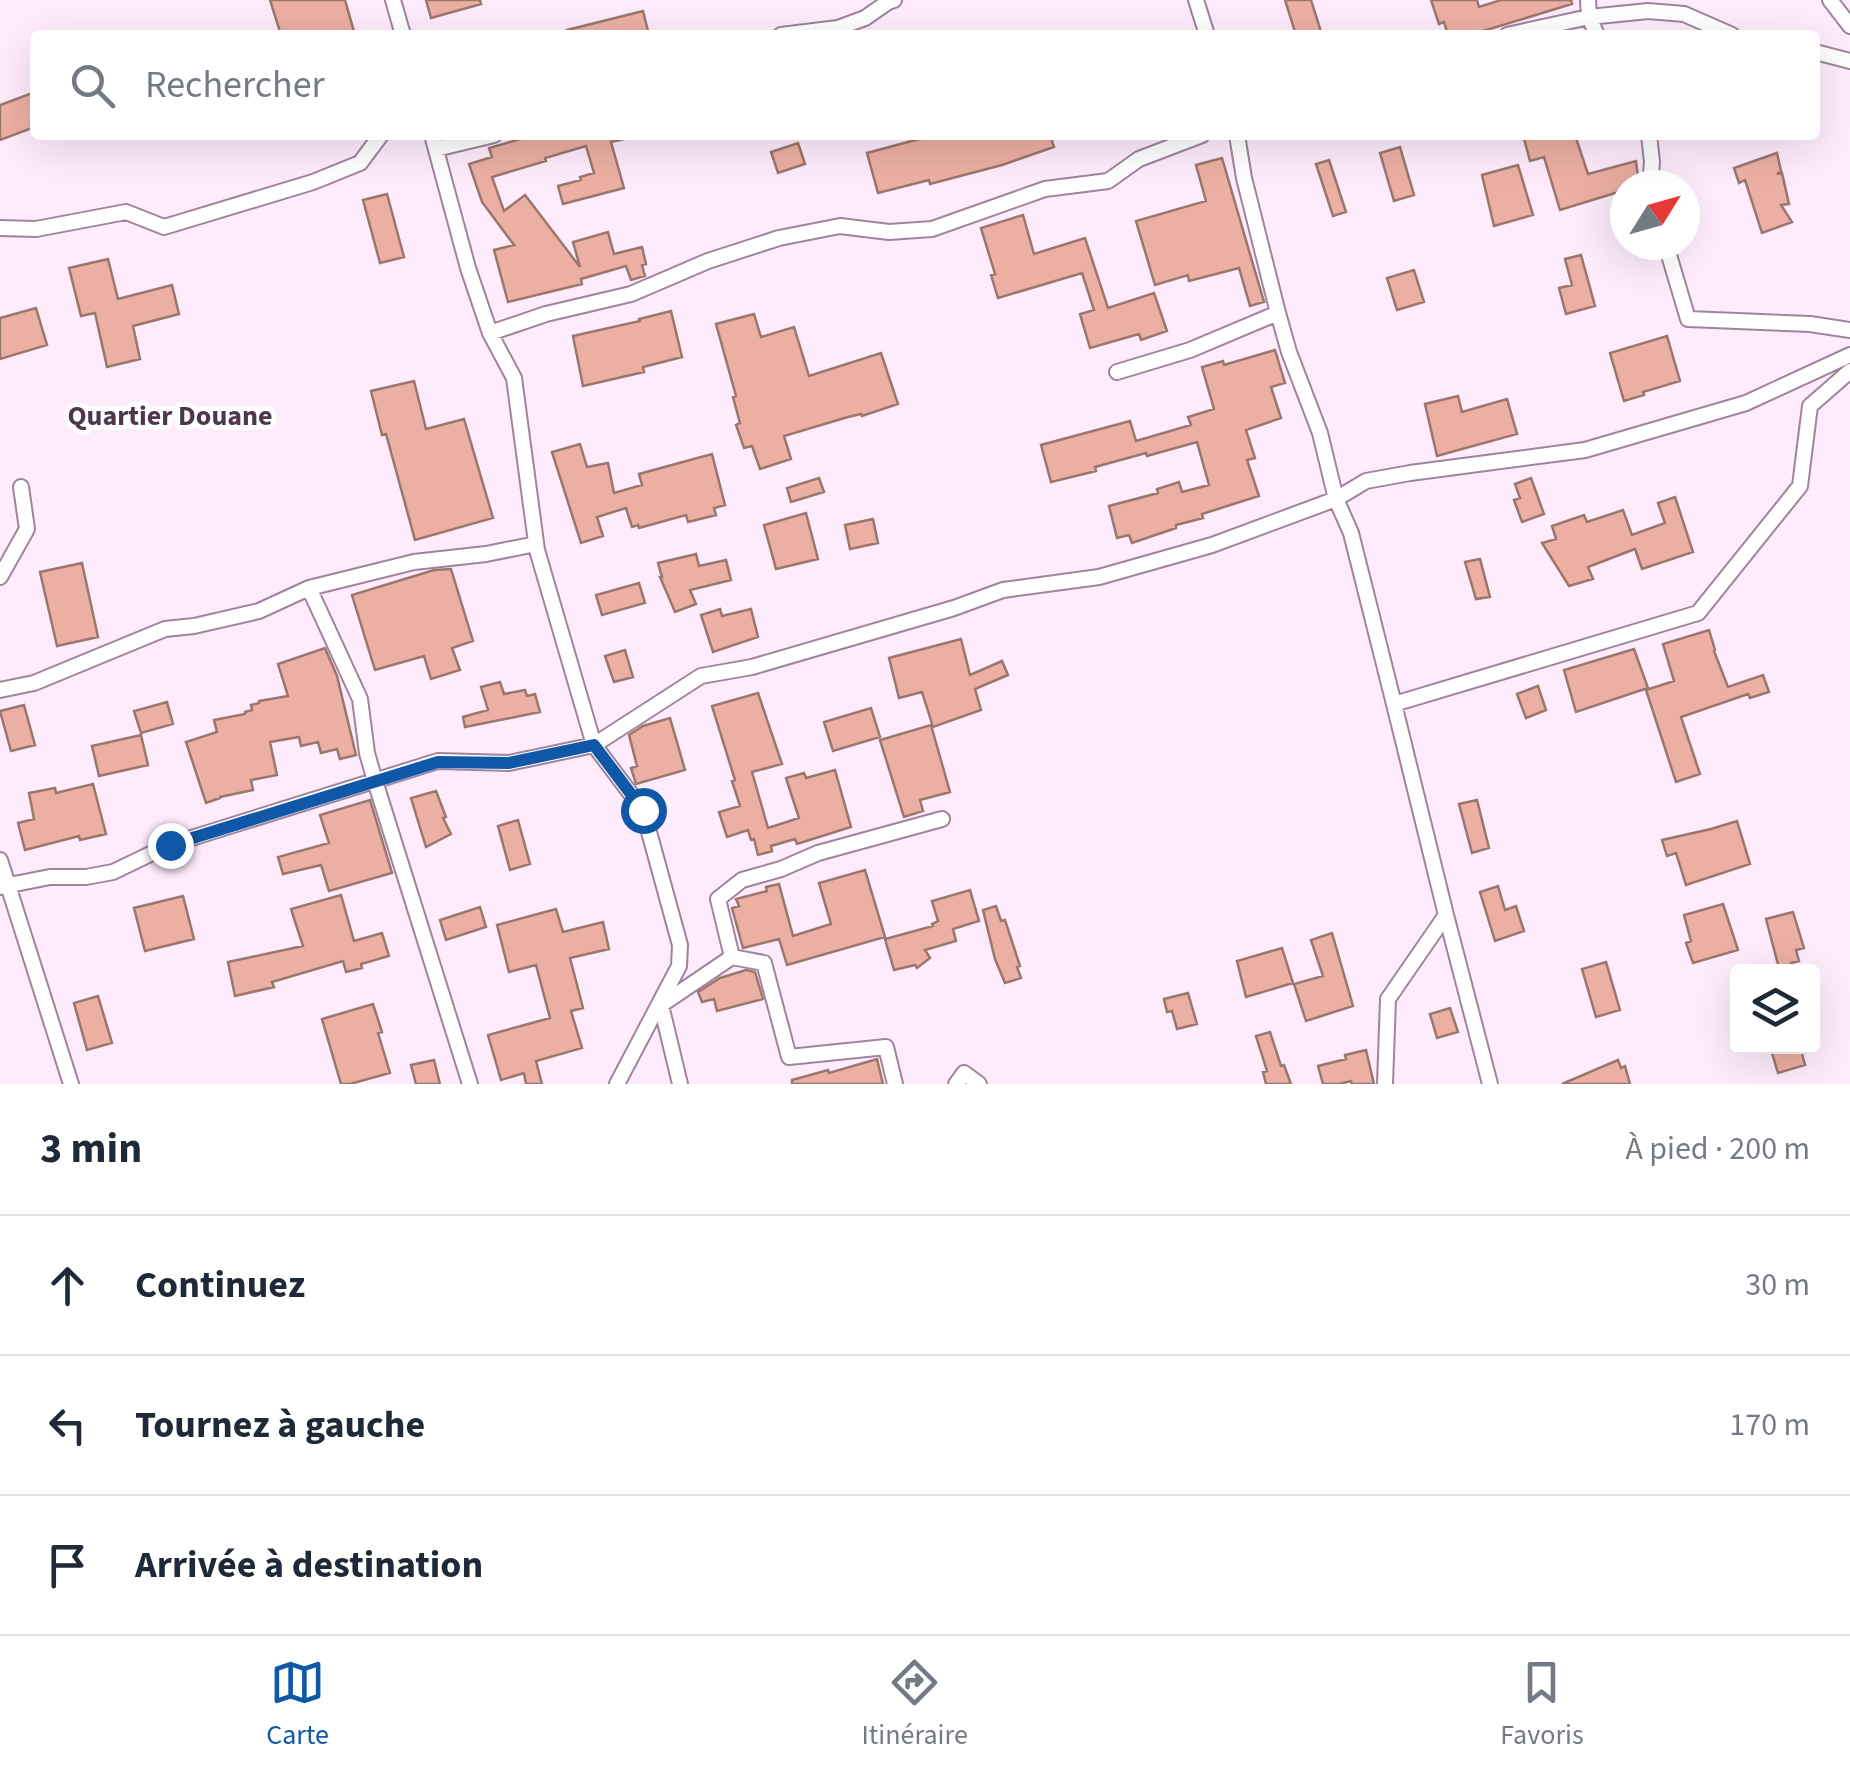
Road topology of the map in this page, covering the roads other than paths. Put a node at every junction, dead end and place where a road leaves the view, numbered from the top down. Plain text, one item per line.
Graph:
1 (393, 0) edge
2 (894, 0) edge
3 (1196, 0) edge
4 (1588, 0) edge
5 (1830, 0) edge
6 (1588, 17) junction
7 (1850, 26) edge
8 (402, 30) edge
9 (822, 30) edge
10 (1205, 30) edge
11 (1530, 30) edge
12 (1594, 30) edge
13 (1721, 30) edge
14 (1820, 53) edge
15 (1850, 62) edge
16 (377, 140) edge
17 (1189, 140) edge
18 (1239, 140) edge
19 (1650, 140) edge
20 (434, 142) edge
21 (1651, 170) edge
22 (0, 228) edge
23 (1670, 260) edge
24 (1278, 313) junction
25 (1850, 330) edge
26 (490, 333) junction
27 (1850, 355) edge
28 (1850, 371) edge
29 (1117, 372) dead end
30 (21, 487) dead end
31 (1336, 500) junction
32 (536, 544) junction
33 (0, 577) edge
34 (309, 588) junction
35 (0, 690) edge
36 (1394, 704) junction
37 (594, 745) junction
38 (375, 781) junction
39 (942, 819) dead end
40 (0, 860) edge
41 (4, 886) edge
42 (1446, 915) junction
43 (732, 957) junction
44 (661, 1005) junction
45 (72, 1084) edge
46 (470, 1084) edge
47 (617, 1084) edge
48 (680, 1084) edge
49 (896, 1084) edge
50 (956, 1084) edge
51 (979, 1084) edge
52 (1385, 1084) edge
53 (1490, 1084) edge

1 - 8 street
2 - 9 street
3 - 10 street
4 - 6 street
5 - 7 street
6 - 11 street
6 - 12 street
6 - 13 street
14 - 15 street
16 - 22 street
17 - 26 street
18 - 24 street
19 - 21 street
20 - 26 street
23 - 25 street
24 - 29 street
24 - 31 street
26 - 32 street
27 - 31 street
28 - 36 street
30 - 33 street
31 - 36 street
31 - 37 street
32 - 34 street
32 - 37 street
34 - 35 street
34 - 38 street
36 - 42 street
37 - 38 street
37 - 44 street
38 - 41 street
38 - 46 street
39 - 43 street
40 - 41 street
41 - 45 street
42 - 52 street
42 - 53 street
43 - 44 street
43 - 49 street
44 - 47 street
44 - 48 street
50 - 51 street

